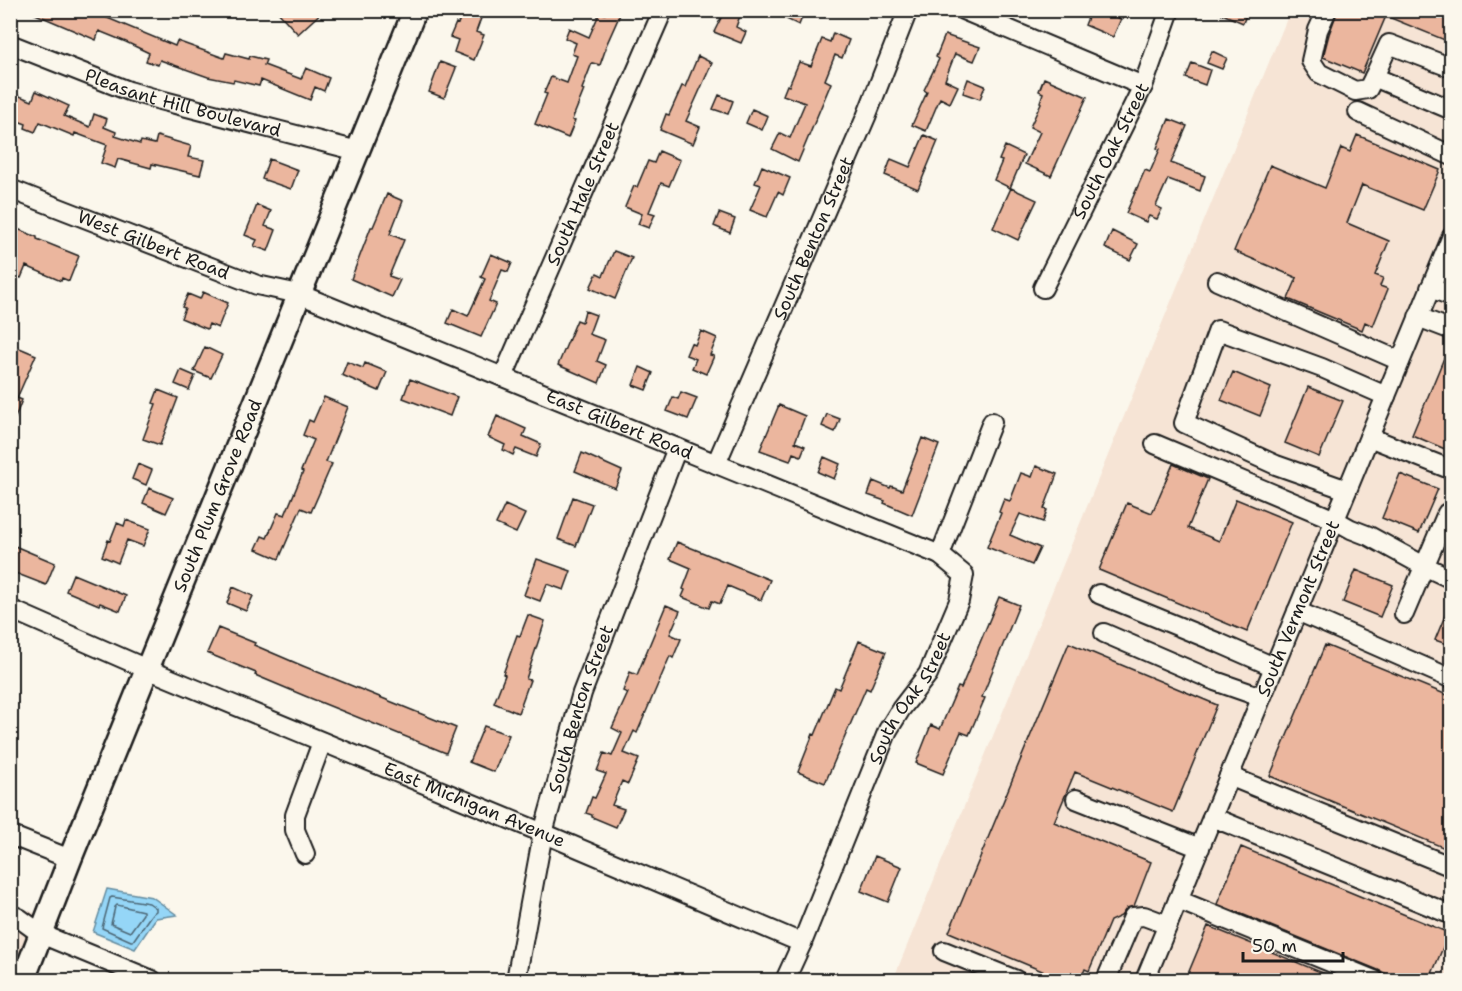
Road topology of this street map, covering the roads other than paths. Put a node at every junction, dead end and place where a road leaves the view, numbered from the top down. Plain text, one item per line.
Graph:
1 (415, 10) edge
2 (663, 10) edge
3 (908, 10) edge
4 (963, 10) edge
5 (1170, 10) edge
6 (1327, 10) edge
7 (10, 44) edge
8 (1452, 68) edge
9 (1374, 77) junction
10 (1143, 86) junction
11 (1452, 110) edge
12 (1358, 112) dead end
13 (358, 150) junction
14 (1452, 156) edge
15 (10, 189) edge
16 (1452, 236) edge
17 (1217, 281) dead end
18 (1043, 288) dead end
19 (1430, 288) junction
20 (299, 294) junction
21 (1452, 296) edge
22 (1418, 317) junction
23 (1452, 330) edge
24 (1400, 361) junction
25 (503, 377) junction
26 (1386, 396) junction
27 (992, 422) dead end
28 (1369, 437) junction
29 (1155, 444) dead end
30 (677, 448) junction
31 (716, 464) junction
32 (1452, 470) edge
33 (1347, 490) junction
34 (1447, 513) dead end
35 (1335, 519) junction
36 (940, 555) junction
37 (1424, 566) junction
38 (1452, 579) edge
39 (1099, 594) dead end
40 (10, 609) edge
41 (1297, 611) junction
42 (1404, 614) dead end
43 (1104, 633) dead end
44 (1274, 667) junction
45 (147, 669) junction
46 (1452, 678) edge
47 (1262, 697) junction
48 (322, 742) junction
49 (1229, 776) junction
50 (1076, 799) dead end
51 (1212, 817) junction
52 (543, 833) junction
53 (10, 835) edge
54 (1200, 848) junction
55 (305, 854) dead end
56 (69, 860) junction
57 (1452, 867) edge
58 (1178, 900) junction
59 (10, 914) edge
60 (1452, 915) edge
61 (1168, 924) junction
62 (42, 934) junction
63 (802, 943) junction
64 (944, 951) dead end
65 (23, 981) edge
66 (152, 981) edge
67 (516, 981) edge
68 (785, 981) edge
69 (1016, 981) edge
70 (1107, 981) edge
71 (1145, 981) edge
72 (1374, 981) edge

1 - 13 main road, South Plum Grove Road
2 - 25 street, South Hale Street
3 - 31 street, South Benton Street
4 - 10 street
5 - 10 street, South Oak Street
6 - 9 street
7 - 13 street, Pleasant Hill Boulevard
8 - 9 street
9 - 11 street
10 - 18 street, South Oak Street
12 - 14 street
13 - 20 main road, South Plum Grove Road
15 - 20 street, West Gilbert Road
16 - 19 street, South Vermont Street
17 - 24 street
19 - 21 street
19 - 22 street, South Vermont Street
20 - 25 street, East Gilbert Road
20 - 45 main road, South Plum Grove Road
22 - 23 street
22 - 24 street, South Vermont Street
24 - 26 street, South Vermont Street
25 - 30 street, East Gilbert Road
26 - 28 street, South Vermont Street
26 - 33 street
27 - 36 street
28 - 32 street
28 - 33 street, South Vermont Street
29 - 35 street
30 - 31 street, East Gilbert Road
30 - 52 street, South Benton Street
31 - 36 street, East Gilbert Road
33 - 35 street, South Vermont Street
34 - 37 street
35 - 37 street
35 - 41 street, South Vermont Street
36 - 63 street, South Oak Street
37 - 38 street
37 - 42 street
39 - 44 street
40 - 45 street, East Michigan Avenue
41 - 44 street, South Vermont Street
41 - 46 street
43 - 47 street
44 - 47 street, South Vermont Street
45 - 48 street, East Michigan Avenue
45 - 56 main road, South Plum Grove Road
47 - 49 street, South Vermont Street
48 - 52 street, East Michigan Avenue
48 - 55 street
49 - 51 street, South Vermont Street
49 - 57 street
50 - 54 street
51 - 54 street, South Vermont Street
51 - 60 street
52 - 63 street, East Michigan Avenue
52 - 67 street, South Benton Street
53 - 56 street
54 - 58 street, South Vermont Street
56 - 62 main road, South Plum Grove Road
58 - 61 street, South Vermont Street
58 - 72 street
59 - 62 street
61 - 70 street
61 - 71 street, South Vermont Street
62 - 65 main road, South Plum Grove Road
62 - 66 street
63 - 68 street, South Oak Street
64 - 69 street

